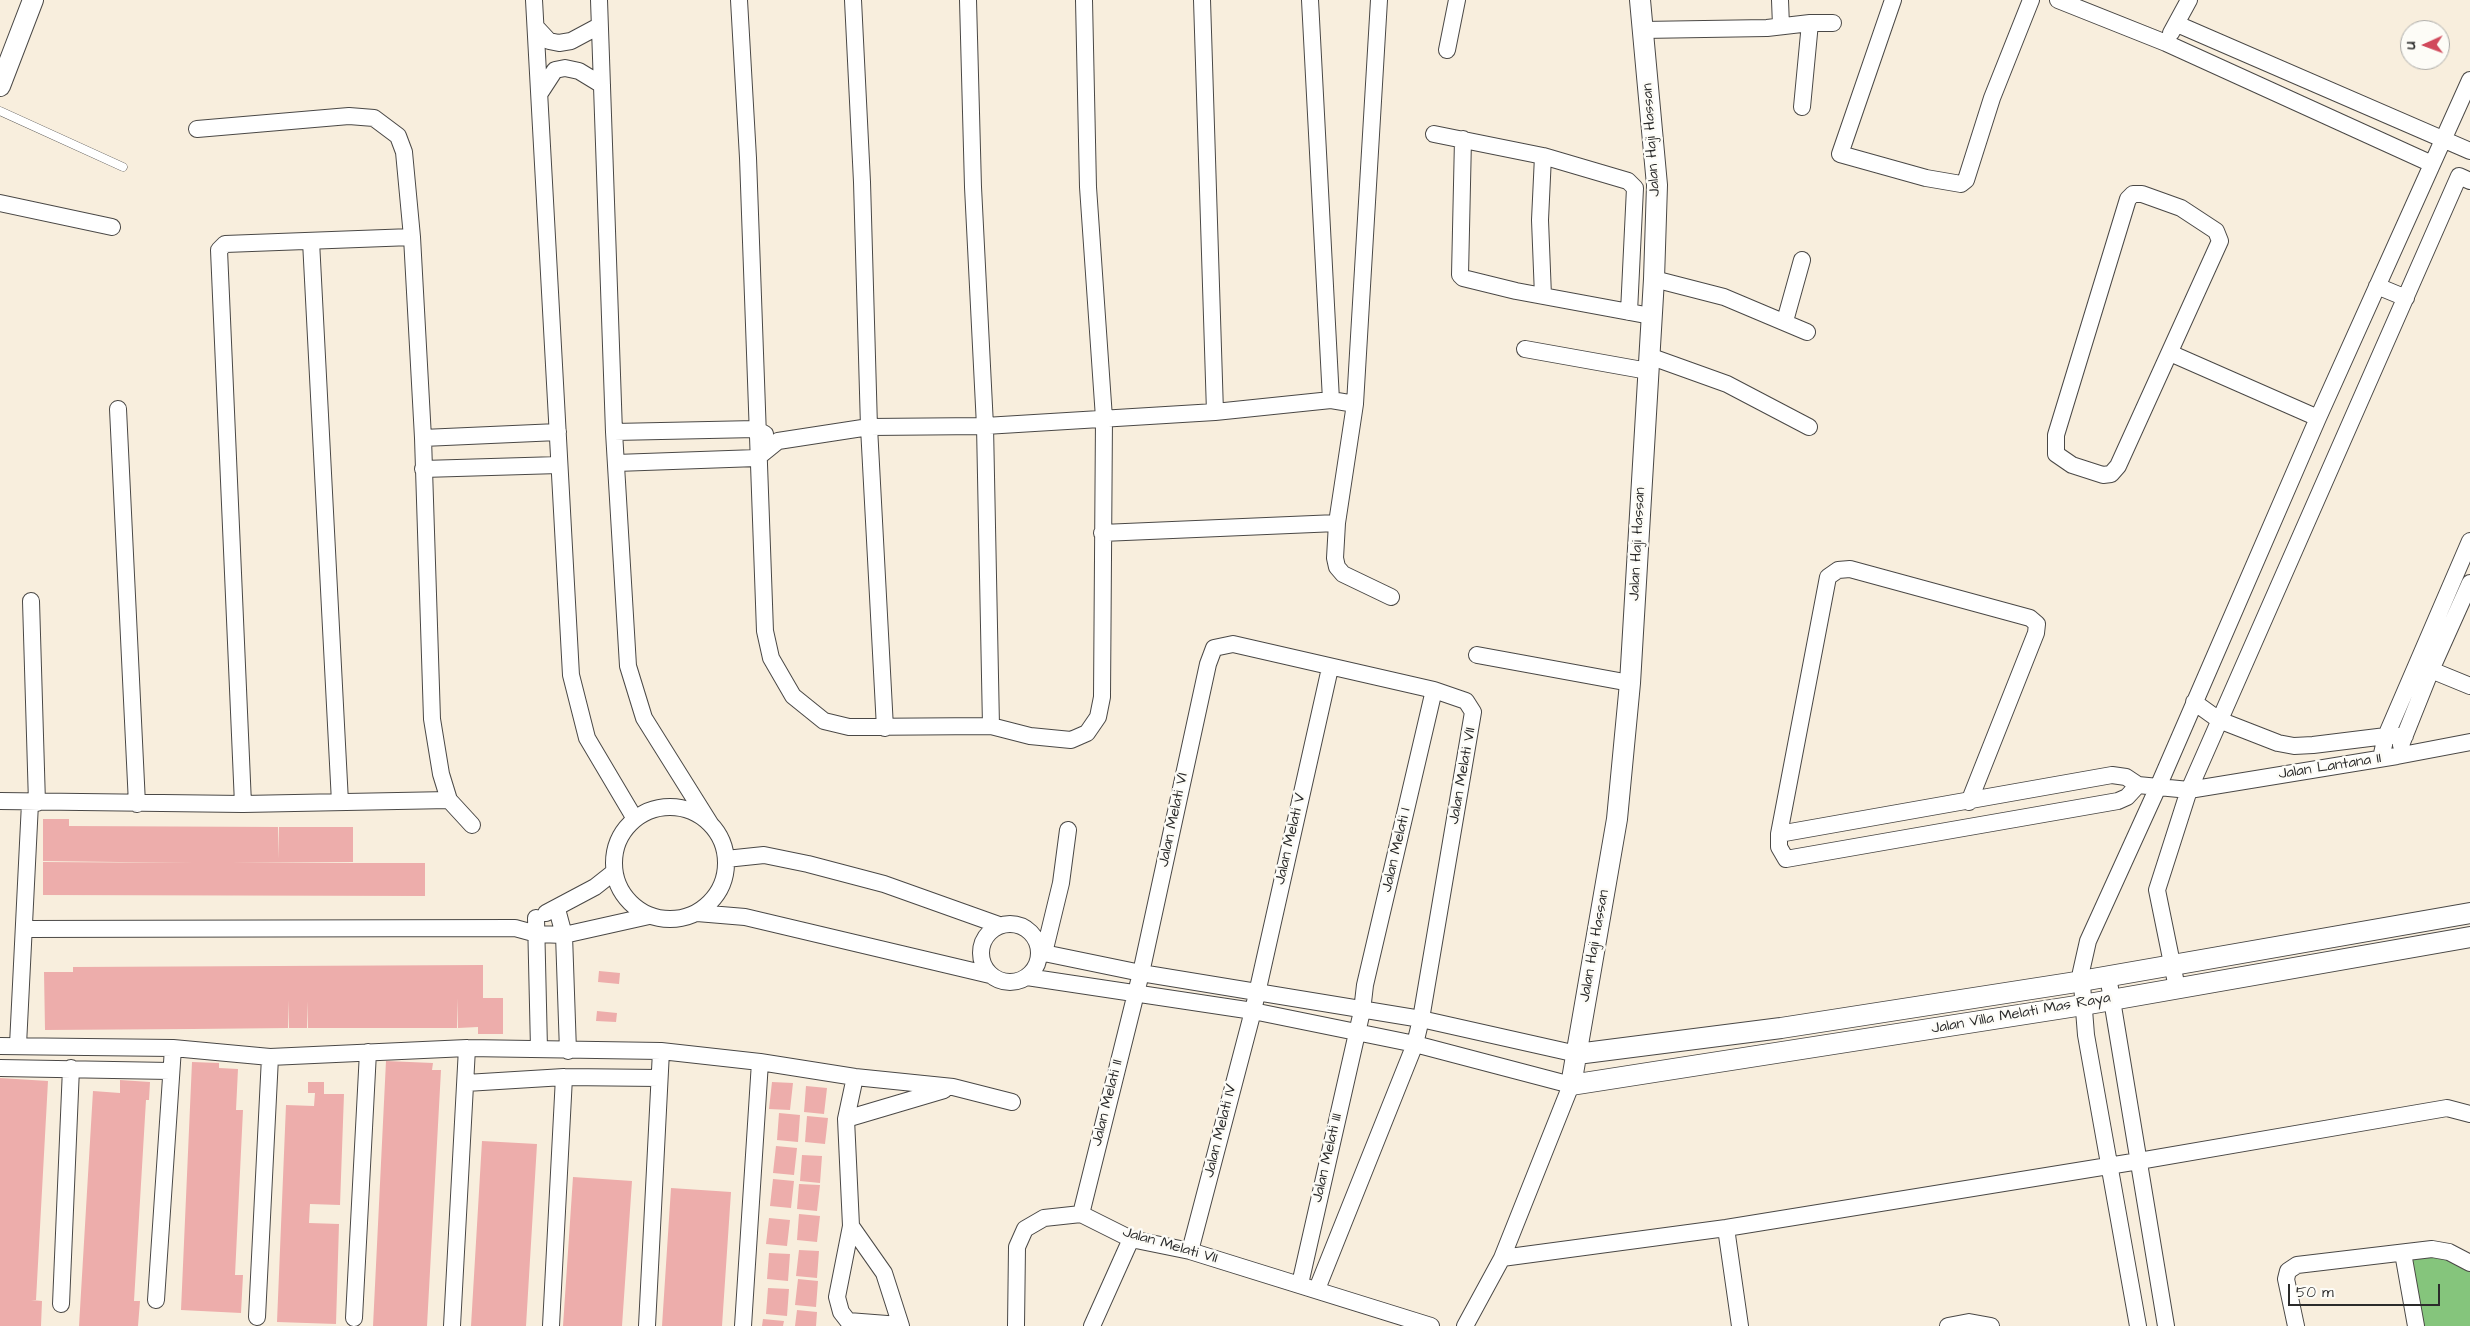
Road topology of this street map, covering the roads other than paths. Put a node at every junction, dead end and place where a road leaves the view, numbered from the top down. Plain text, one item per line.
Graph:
1 (34, 0) edge
2 (534, 0) edge
3 (599, 0) edge
4 (739, 0) edge
5 (853, 0) edge
6 (968, 0) edge
7 (1084, 0) edge
8 (1202, 0) edge
9 (1310, 0) edge
10 (1379, 0) edge
11 (1458, 0) edge
12 (1640, 0) edge
13 (1780, 0) edge
14 (1893, 0) edge
15 (2031, 0) edge
16 (2058, 0) edge
17 (2189, 0) edge
18 (1810, 23) junction
19 (1832, 23) dead end
20 (2177, 24) junction
21 (599, 26) junction
22 (1781, 26) junction
23 (536, 27) junction
24 (1642, 30) junction
25 (2166, 43) junction
26 (1448, 50) dead end
27 (2470, 80) edge
28 (602, 85) junction
29 (0, 86) edge
30 (540, 93) junction
31 (1802, 107) dead end
32 (0, 111) edge
33 (197, 129) dead end
34 (1434, 134) dead end
35 (2443, 138) junction
36 (1463, 139) junction
37 (2470, 151) edge
38 (1543, 156) junction
39 (2432, 164) junction
40 (123, 167) dead end
41 (2470, 181) edge
42 (0, 203) edge
43 (112, 227) dead end
44 (412, 237) junction
45 (311, 242) junction
46 (1802, 260) dead end
47 (1654, 279) junction
48 (2377, 286) junction
49 (1543, 296) junction
50 (2406, 298) junction
51 (1629, 312) junction
52 (1651, 316) junction
53 (1785, 321) junction
54 (1807, 332) dead end
55 (1525, 349) dead end
56 (2170, 353) junction
57 (1649, 364) junction
58 (1331, 400) junction
59 (1354, 404) junction
60 (118, 409) dead end
61 (1215, 412) junction
62 (1104, 418) junction
63 (2318, 418) junction
64 (985, 426) junction
65 (869, 427) junction
66 (1809, 427) dead end
67 (756, 429) junction
68 (558, 432) junction
69 (614, 432) junction
70 (422, 438) junction
71 (778, 440) junction
72 (757, 458) junction
73 (616, 463) junction
74 (559, 465) junction
75 (423, 469) junction
76 (1337, 523) junction
77 (1102, 533) junction
78 (2470, 541) edge
79 (2470, 583) edge
80 (1391, 597) dead end
81 (31, 601) dead end
82 (1214, 648) joint
83 (1477, 655) dead end
84 (1330, 668) junction
85 (2430, 670) junction
86 (1630, 683) junction
87 (2470, 686) edge
88 (1434, 690) junction
89 (2194, 702) junction
90 (2219, 720) junction
91 (992, 726) junction
92 (885, 728) junction
93 (2386, 736) junction
94 (2405, 736) junction
95 (2470, 742) edge
96 (2389, 757) junction
97 (2138, 785) junction
98 (2158, 787) junction
99 (2189, 790) junction
100 (449, 800) junction
101 (0, 801) edge
102 (340, 802) junction
103 (1969, 802) junction
104 (34, 803) junction
105 (137, 804) junction
106 (243, 804) junction
107 (635, 819) junction
108 (472, 825) dead end
109 (712, 825) junction
110 (1068, 830) dead end
111 (1779, 834) junction
112 (726, 859) junction
113 (614, 872) junction
114 (557, 909) junction
115 (697, 913) junction
116 (2467, 913) edge
117 (649, 916) junction
118 (536, 926) junction
119 (999, 926) junction
120 (25, 929) junction
121 (564, 935) junction
122 (2469, 937) edge
123 (1042, 953) junction
124 (2173, 964) junction
125 (1141, 973) junction
126 (990, 975) junction
127 (2108, 976) junction
128 (1027, 977) junction
129 (2081, 981) junction
130 (2177, 988) junction
131 (1136, 992) junction
132 (1255, 992) junction
133 (2111, 999) junction
134 (2083, 1005) junction
135 (1253, 1010) junction
136 (1362, 1011) junction
137 (1421, 1020) junction
138 (1781, 1028) junction
139 (1357, 1032) junction
140 (1414, 1044) junction
141 (7, 1045) edge
142 (173, 1048) junction
143 (467, 1048) junction
144 (539, 1049) junction
145 (568, 1051) junction
146 (662, 1051) junction
147 (368, 1052) junction
148 (1786, 1053) junction
149 (1577, 1054) junction
150 (270, 1057) junction
151 (760, 1062) junction
152 (0, 1068) edge
153 (71, 1068) junction
154 (170, 1071) junction
155 (564, 1077) junction
156 (855, 1077) junction
157 (659, 1078) junction
158 (466, 1083) junction
159 (1571, 1084) junction
160 (953, 1087) junction
161 (1012, 1102) dead end
162 (2470, 1114) edge
163 (846, 1119) junction
164 (2139, 1161) junction
165 (2110, 1166) junction
166 (1081, 1214) junction
167 (851, 1226) junction
168 (1726, 1228) junction
169 (1131, 1239) junction
170 (1190, 1251) junction
171 (2403, 1253) junction
172 (1502, 1258) junction
173 (2470, 1263) edge
174 (1300, 1284) junction
175 (1316, 1289) junction
176 (156, 1300) dead end
177 (61, 1304) dead end
178 (257, 1316) dead end
179 (354, 1318) dead end
180 (1970, 1324) edge
181 (900, 1325) edge
182 (452, 1326) edge
183 (551, 1326) edge
184 (647, 1326) edge
185 (743, 1326) edge
186 (1016, 1326) edge
187 (1092, 1326) edge
188 (1431, 1326) edge
189 (1465, 1326) edge
190 (1740, 1326) edge
191 (1948, 1326) edge
192 (1991, 1326) edge
193 (2138, 1326) edge
194 (2166, 1326) edge
195 (2296, 1326) edge
196 (2416, 1326) edge

1 - 29 street
2 - 23 street
3 - 21 street
4 - 67 street
5 - 65 street
6 - 64 street
7 - 62 street
8 - 61 street
9 - 58 street
10 - 59 street
11 - 26 street
12 - 24 street, Jalan Haji Hassan
13 - 22 street
14 - 15 street
16 - 25 street
17 - 20 street
18 - 19 street
18 - 22 street
18 - 31 street
20 - 25 street
20 - 35 street
21 - 23 street
21 - 28 street
22 - 24 street
23 - 30 street
24 - 47 street, Jalan Haji Hassan
25 - 39 street
27 - 35 street
28 - 30 street
28 - 69 street
30 - 68 street
32 - 40 lane
33 - 44 street
34 - 36 street
35 - 37 street
35 - 39 street
36 - 38 street
36 - 49 street
38 - 49 street
38 - 51 street
39 - 48 street
41 - 50 street
42 - 43 street
44 - 45 street
44 - 70 street
45 - 102 street
45 - 106 street
46 - 53 street
47 - 52 street, Jalan Haji Hassan
47 - 53 street
48 - 50 street
48 - 63 street
49 - 51 street
50 - 90 street
51 - 52 street
52 - 57 street, Jalan Haji Hassan
53 - 54 street
55 - 57 street
56 - 56 street
56 - 63 street
57 - 66 street
57 - 86 street, Jalan Haji Hassan
58 - 59 street
58 - 61 street
59 - 76 street
60 - 105 street
61 - 62 street
62 - 64 street
62 - 77 street
63 - 89 street
64 - 65 street
64 - 91 street
65 - 71 street
65 - 92 street
67 - 69 street
67 - 71 street
67 - 72 street
68 - 70 street
68 - 74 street
69 - 73 street
70 - 75 street
71 - 72 street
72 - 73 street
72 - 92 street
73 - 109 street
74 - 75 street
74 - 107 street
75 - 100 street
76 - 77 street
76 - 80 street
77 - 91 street
78 - 93 street
79 - 85 street
81 - 104 street
82 - 84 street, Jalan Melati VII
82 - 125 street, Jalan Melati VI
83 - 86 street
84 - 88 street, Jalan Melati VII
84 - 132 street, Jalan Melati V
85 - 87 street
85 - 94 street
86 - 149 street, Jalan Haji Hassan
88 - 136 street, Jalan Melati I
88 - 137 street, Jalan Melati VII
89 - 90 street, Jalan Lantana II
89 - 98 street
90 - 93 street, Jalan Lantana II
90 - 99 street
91 - 92 street
93 - 94 street, Jalan Lantana II
93 - 96 street
94 - 96 street
95 - 96 street, Jalan Lantana II
96 - 99 street, Jalan Lantana II
97 - 98 street, Jalan Lantana II
97 - 103 street, Jalan Lantana II
97 - 111 street
98 - 99 street, Jalan Lantana II
98 - 129 street
99 - 124 street
100 - 102 street
100 - 108 street
101 - 104 street
102 - 106 street
103 - 111 street, Jalan Lantana II
103 - 111 street
104 - 105 street
104 - 120 street
105 - 106 street
107 - 109 street
107 - 113 street
109 - 112 street
110 - 123 street
112 - 115 street
112 - 119 street
113 - 114 street
113 - 117 street
114 - 118 street
114 - 121 street
115 - 117 street
115 - 126 street
116 - 122 street
116 - 124 street, Jalan Villa Melati Mas Raya
117 - 121 street
118 - 120 street
118 - 121 street
118 - 144 street
119 - 123 street
119 - 126 street
120 - 141 street
121 - 145 street
122 - 130 street, Jalan Villa Melati Mas Raya
123 - 125 street
123 - 128 street
124 - 127 street, Jalan Villa Melati Mas Raya
124 - 130 street
125 - 131 street, Jalan Melati VI
125 - 132 street
126 - 128 street
127 - 129 street, Jalan Villa Melati Mas Raya
127 - 133 street
128 - 131 street
129 - 134 street
129 - 138 street, Jalan Villa Melati Mas Raya
130 - 133 street, Jalan Villa Melati Mas Raya
131 - 135 street
131 - 166 street, Jalan Melati II
132 - 135 street, Jalan Melati V
132 - 136 street
133 - 134 street, Jalan Villa Melati Mas Raya
133 - 164 street
134 - 148 street, Jalan Villa Melati Mas Raya
134 - 165 street
135 - 139 street
135 - 170 street, Jalan Melati IV
136 - 137 street
136 - 139 street, Jalan Melati I
137 - 140 street, Jalan Melati VII
137 - 149 street
138 - 148 street
138 - 149 street, Jalan Villa Melati Mas Raya
139 - 140 street
139 - 174 street, Jalan Melati III
140 - 159 street
140 - 175 street
141 - 142 street
142 - 150 street
142 - 154 street
143 - 144 street
143 - 147 street
143 - 158 street
144 - 145 street
145 - 146 street
146 - 151 street
146 - 157 street
147 - 150 street
147 - 179 street
148 - 159 street, Jalan Villa Melati Mas Raya
149 - 159 street, Jalan Haji Hassan
150 - 178 street
151 - 156 street
151 - 185 street
152 - 153 street
153 - 154 street
153 - 177 street
154 - 176 street
155 - 157 street
155 - 158 street
155 - 183 street
156 - 160 street
156 - 163 street
157 - 184 street
158 - 182 street
159 - 172 street
160 - 161 street
160 - 163 street
162 - 164 street
163 - 167 street
164 - 165 street
164 - 194 street
165 - 168 street
165 - 193 street
166 - 169 street, Jalan Melati VII
166 - 186 street
167 - 181 street
167 - 181 street
168 - 172 street
168 - 190 street
169 - 170 street, Jalan Melati VII
169 - 187 street
170 - 174 street, Jalan Melati VII
171 - 173 street
171 - 195 street
171 - 196 street
172 - 189 street
174 - 175 street, Jalan Melati VII
175 - 188 street, Jalan Melati VII
180 - 191 street
180 - 192 street

